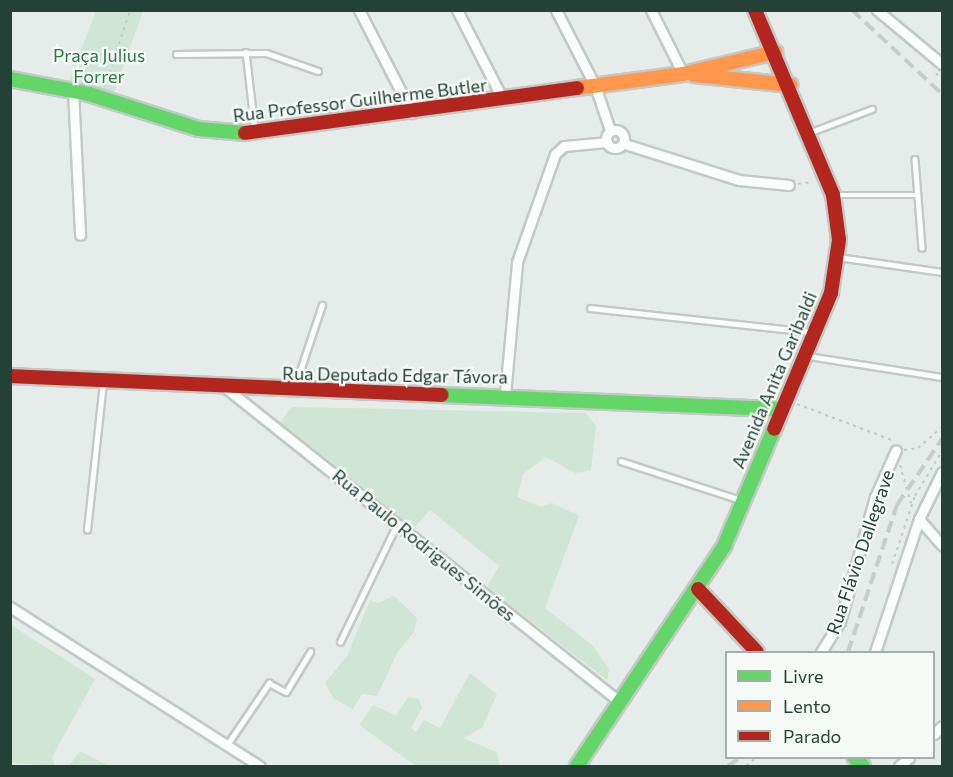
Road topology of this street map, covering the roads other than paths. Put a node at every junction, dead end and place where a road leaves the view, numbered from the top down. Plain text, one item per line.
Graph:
1 (359, 10) edge
2 (457, 10) edge
3 (556, 10) edge
4 (651, 10) edge
5 (755, 10) edge
6 (877, 10) edge
7 (246, 52) junction
8 (775, 52) junction
9 (176, 54) dead end
10 (942, 64) edge
11 (318, 70) dead end
12 (683, 74) junction
13 (10, 79) edge
14 (790, 85) junction
15 (595, 86) junction
16 (73, 90) junction
17 (503, 100) junction
18 (872, 109) dead end
19 (412, 113) junction
20 (610, 130) junction
21 (811, 132) junction
22 (255, 133) junction
23 (607, 142) junction
24 (625, 144) junction
25 (915, 159) dead end
26 (789, 185) road end
27 (833, 195) junction
28 (918, 195) junction
29 (80, 235) dead end
30 (922, 248) dead end
31 (838, 257) junction
32 (942, 272) edge
33 (322, 305) dead end
34 (590, 308) dead end
35 (817, 333) junction
36 (805, 356) junction
37 (10, 376) edge
38 (942, 377) edge
39 (103, 382) junction
40 (227, 389) junction
41 (293, 391) junction
42 (505, 394) junction
43 (781, 404) junction
44 (896, 450) road end
45 (621, 461) dead end
46 (942, 472) edge
47 (744, 501) junction
48 (919, 519) junction
49 (397, 524) junction
50 (87, 530) dead end
51 (942, 545) edge
52 (698, 589) junction
53 (10, 607) edge
54 (340, 642) dead end
55 (756, 651) edge
56 (822, 651) edge
57 (875, 651) edge
58 (310, 652) dead end
59 (620, 702) junction
60 (227, 746) junction
61 (260, 766) edge
62 (577, 766) edge

1 - 19 street
2 - 17 street
3 - 15 street
4 - 12 street
5 - 8 main road, Avenida Anita Garibaldi
6 - 10 street
7 - 9 lane
7 - 11 lane
7 - 22 lane
8 - 12 main road, Rua Professor Guilherme Butler
8 - 14 main road, Avenida Anita Garibaldi
12 - 14 main road, Rua Professor Guilherme Butler
12 - 15 main road, Rua Professor Guilherme Butler
13 - 16 main road, Rua Professor Guilherme Butler
14 - 21 main road, Avenida Anita Garibaldi
15 - 17 main road, Rua Professor Guilherme Butler
15 - 20 street
16 - 22 main road, Rua Professor Guilherme Butler
16 - 29 street
17 - 19 main road, Rua Professor Guilherme Butler
18 - 21 lane
19 - 22 main road, Rua Professor Guilherme Butler
20 - 23 street
20 - 24 street
21 - 27 main road, Avenida Anita Garibaldi
23 - 24 street
23 - 42 street
24 - 26 street
25 - 28 lane
27 - 28 lane
27 - 31 main road, Avenida Anita Garibaldi
28 - 30 lane
31 - 32 lane
31 - 35 main road, Avenida Anita Garibaldi
33 - 41 lane
34 - 35 lane
35 - 36 main road, Avenida Anita Garibaldi
36 - 38 lane
36 - 43 main road, Avenida Anita Garibaldi
37 - 39 main road, Rua Deputado Edgar Távora
39 - 40 main road, Rua Deputado Edgar Távora
39 - 50 lane
40 - 41 main road, Rua Deputado Edgar Távora
40 - 49 street, Rua Paulo Rodrigues Simões
41 - 42 main road, Rua Deputado Edgar Távora
42 - 43 main road, Rua Deputado Edgar Távora
43 - 47 main road, Avenida Anita Garibaldi
44 - 56 street, Rua Flávio Dallegrave
45 - 47 lane
46 - 48 street
47 - 52 main road, Avenida Anita Garibaldi
48 - 51 street
48 - 57 street
49 - 54 lane
49 - 59 street, Rua Paulo Rodrigues Simões
52 - 55 main road
52 - 59 main road, Avenida Anita Garibaldi
53 - 60 street
58 - 60 lane
59 - 62 main road, Avenida Anita Garibaldi
60 - 61 street

